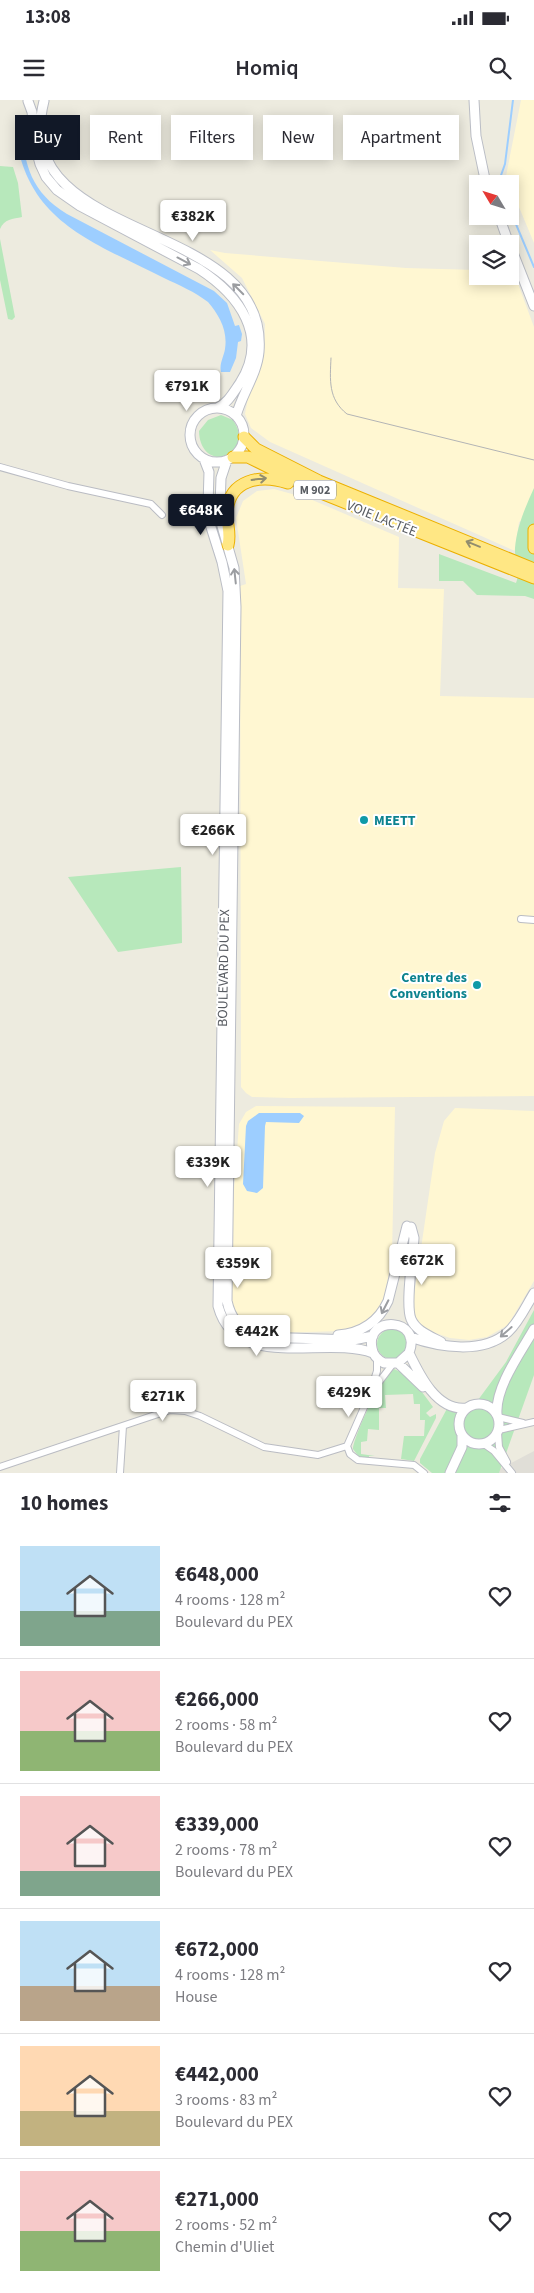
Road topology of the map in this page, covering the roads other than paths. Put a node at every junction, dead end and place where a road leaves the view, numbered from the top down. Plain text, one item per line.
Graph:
1 (45, 100) edge
2 (474, 100) edge
3 (27, 101) edge
4 (484, 175) edge
5 (519, 268) edge
6 (534, 306) edge
7 (217, 408) junction
8 (236, 416) junction
9 (244, 437) junction
10 (204, 458) junction
11 (230, 458) junction
12 (0, 467) edge
13 (358, 508) junction
14 (162, 515) dead end
15 (398, 519) junction
16 (534, 530) edge
17 (443, 537) junction
18 (228, 545) junction
19 (534, 548) edge
20 (534, 569) edge
21 (534, 578) edge
22 (521, 919) dead end
23 (534, 920) edge
24 (534, 1293) edge
25 (534, 1328) edge
26 (373, 1336) junction
27 (410, 1336) junction
28 (306, 1338) junction
29 (446, 1344) junction
30 (409, 1353) junction
31 (375, 1356) junction
32 (395, 1364) junction
33 (504, 1381) junction
34 (369, 1396) junction
35 (480, 1404) junction
36 (466, 1408) junction
37 (497, 1415) junction
38 (459, 1421) junction
39 (530, 1423) edge
40 (123, 1426) junction
41 (498, 1431) junction
42 (462, 1436) junction
43 (481, 1444) junction
44 (347, 1446) junction
45 (0, 1467) edge
46 (452, 1471) edge
47 (511, 1472) edge
48 (120, 1473) edge
49 (424, 1473) edge

1 - 3 main road
8 -> 1 main road
2 - 4 main road
3 -> 7 main road
5 - 6 main road
7 - 8 main road
7 - 10 main road
8 - 9 main road
9 - 11 main road
9 - 15 highway, VOIE LACTÉE / M 902
10 - 11 main road
10 - 31 main road, BOULEVARD DU PEX
11 - 13 highway, VOIE LACTÉE / M 902
11 - 18 main road, BOULEVARD DU PEX
12 - 14 street
13 - 15 highway, VOIE LACTÉE / M 902
18 -> 13 highway
15 - 17 highway, VOIE LACTÉE / M 902
16 - 19 highway
20 -> 17 highway, VOIE LACTÉE / M 902
17 - 21 highway, VOIE LACTÉE / M 902
28 -> 18 main road, BOULEVARD DU PEX
22 - 23 street
24 -> 29 main road
25 - 33 main road
26 - 27 main road
26 - 28 main road, BOULEVARD DU PEX
26 - 31 main road
27 - 29 main road
27 - 30 main road
29 -> 28 main road
30 - 32 main road
30 - 36 main road
31 - 32 main road
31 - 34 street
32 - 34 street
32 - 38 main road
33 - 35 main road
33 - 37 main road
34 - 44 street
35 - 36 main road
35 - 37 main road
36 - 38 main road
37 - 39 street
37 - 41 main road
38 - 42 main road
39 - 41 street
40 - 44 street
40 - 45 street
40 - 48 street
41 - 43 main road
41 - 47 street
42 - 43 main road
42 - 46 main road
43 - 46 main road
43 - 47 street
44 - 49 street

